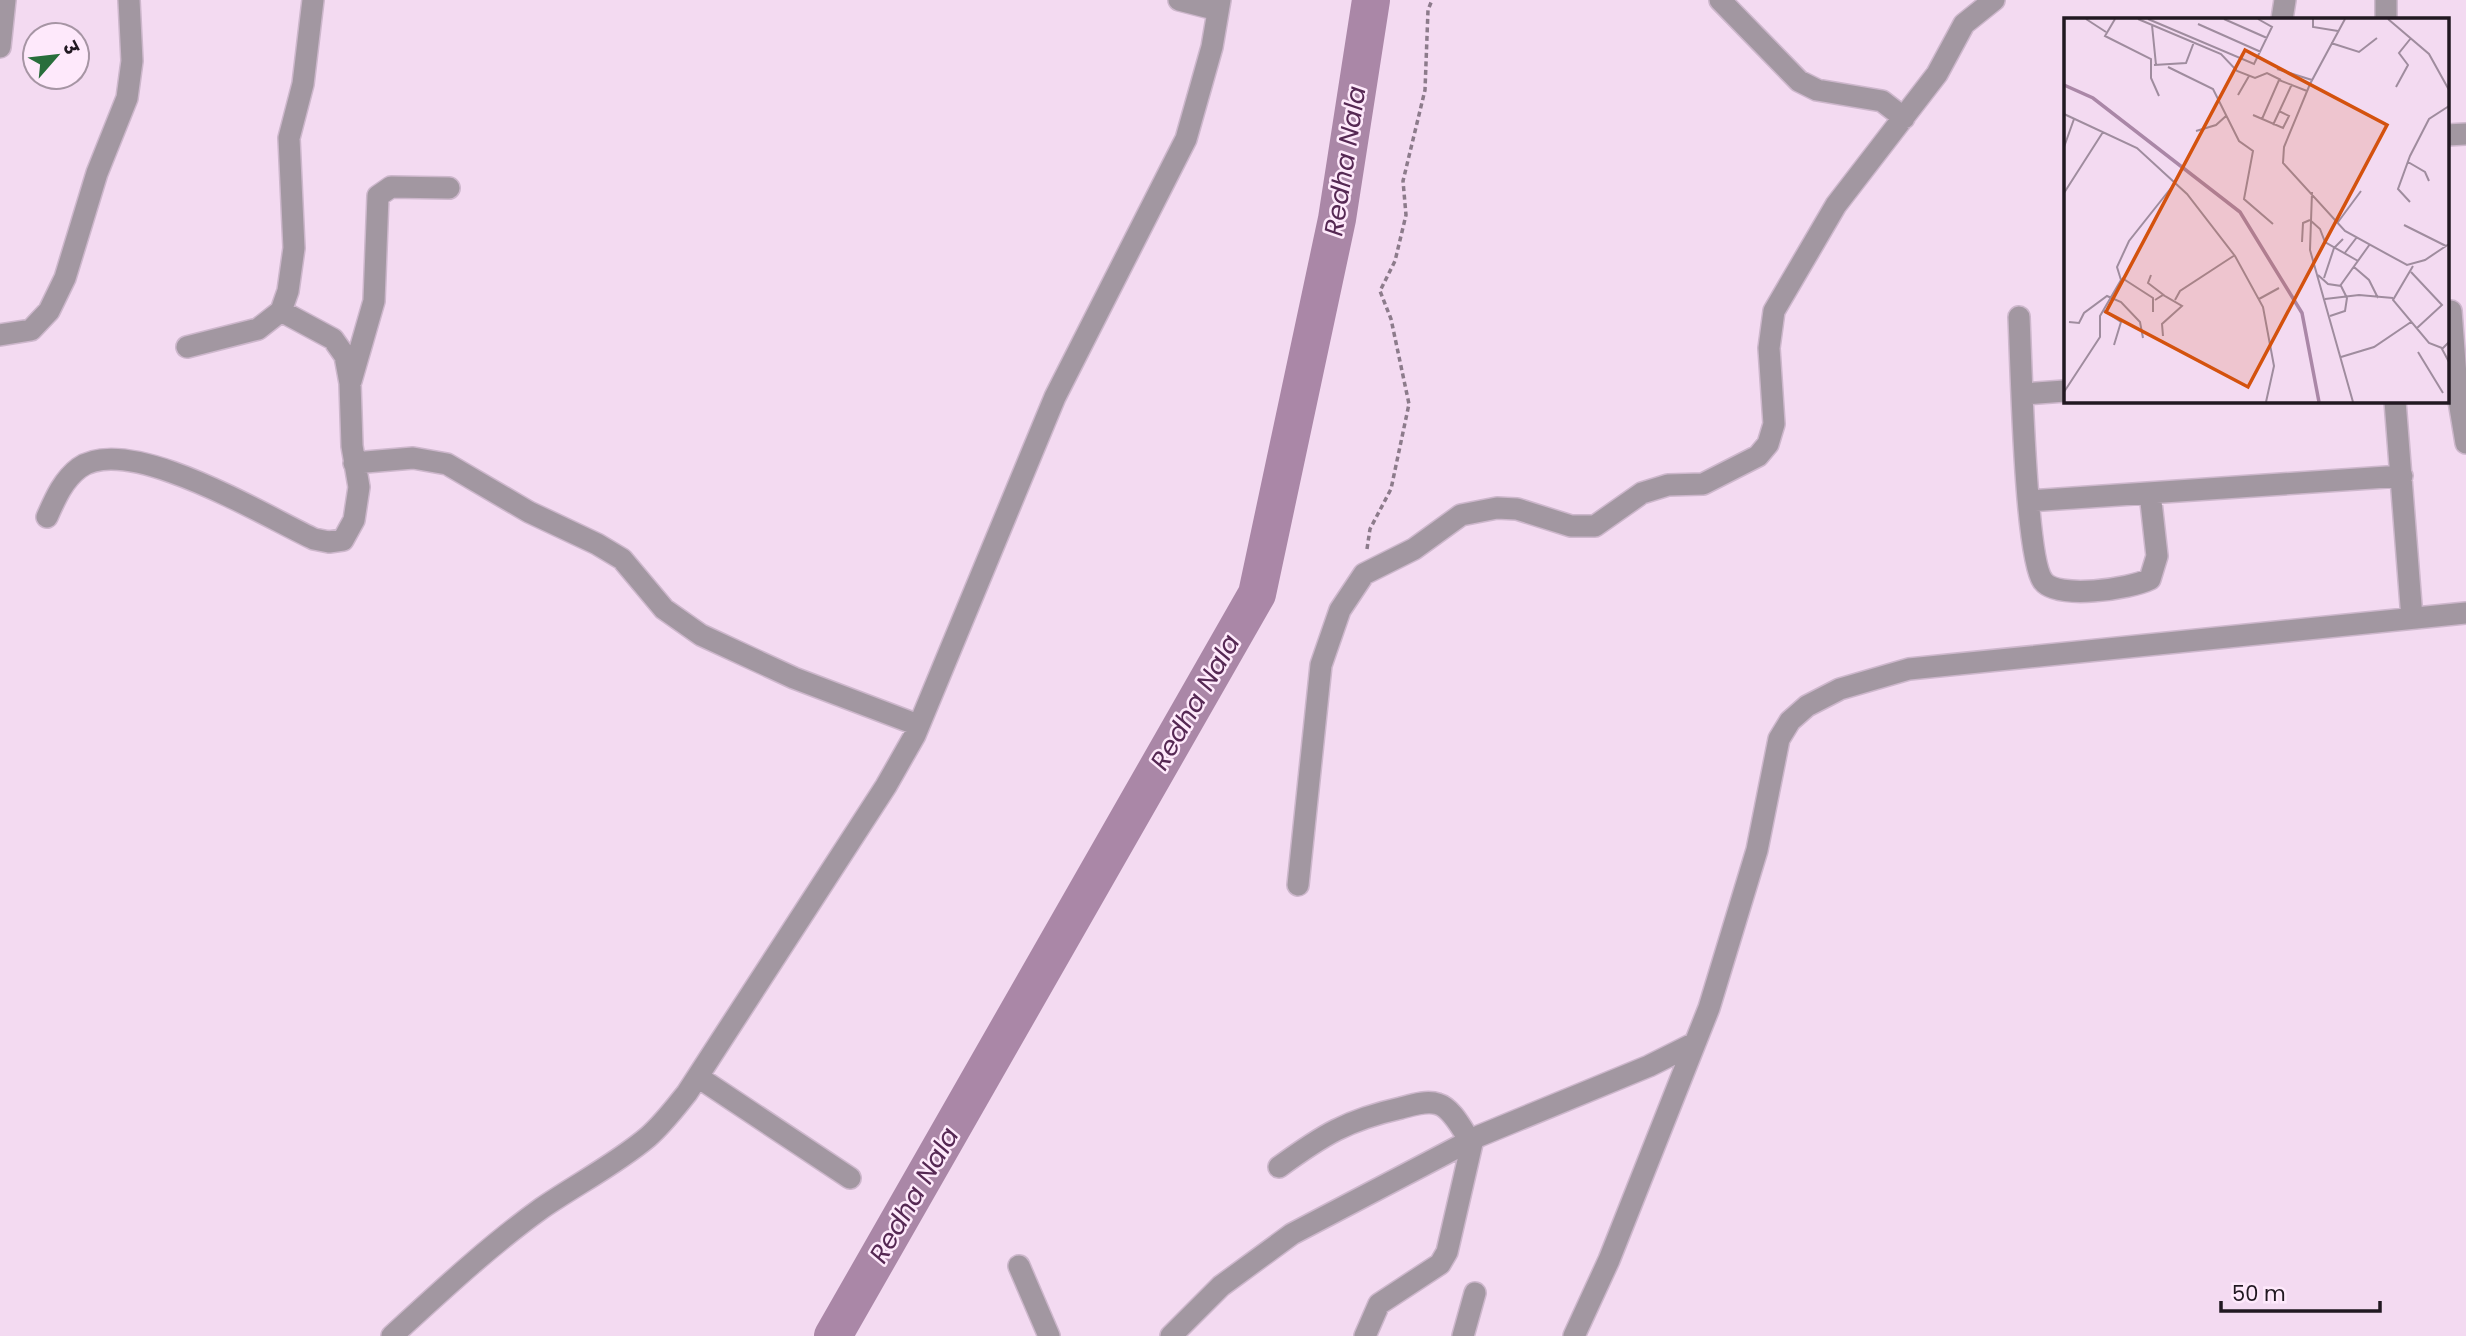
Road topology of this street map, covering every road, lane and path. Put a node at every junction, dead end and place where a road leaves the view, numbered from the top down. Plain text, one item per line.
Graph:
1 (5, 0) edge
2 (129, 0) edge
3 (313, 0) edge
4 (1179, 0) edge
5 (1432, 0) edge
6 (1720, 0) edge
7 (1994, 0) edge
8 (2285, 0) edge
9 (2386, 0) edge
10 (1219, 5) edge
11 (2282, 18) edge
12 (2386, 18) edge
13 (0, 47) edge
14 (1904, 118) junction
15 (2466, 134) edge
16 (2448, 135) edge
17 (449, 188) dead end
18 (281, 311) junction
19 (2451, 311) dead end
20 (2019, 317) dead end
21 (0, 335) edge
22 (187, 347) dead end
23 (350, 383) junction
24 (2064, 391) edge
25 (2023, 394) junction
26 (2395, 402) edge
27 (2466, 443) edge
28 (354, 463) junction
29 (2402, 476) junction
30 (2150, 493) junction
31 (2029, 501) junction
32 (47, 517) dead end
33 (1364, 574) junction
34 (2466, 613) edge
35 (2412, 618) junction
36 (918, 725) junction
37 (1298, 885) dead end
38 (1693, 1044) junction
39 (698, 1077) junction
40 (1472, 1140) junction
41 (1279, 1167) dead end
42 (850, 1178) dead end
43 (1019, 1266) dead end
44 (1475, 1293) dead end
45 (392, 1336) edge
46 (1049, 1336) edge
47 (1171, 1336) edge
48 (1365, 1336) edge
49 (1463, 1336) edge
50 (1574, 1336) edge

1 - 13 street
2 - 21 street
3 - 18 street
4 - 10 street
5 - 33 path
6 - 14 street
7 - 14 street
8 - 11 street
9 - 12 street
10 - 36 street
14 - 33 street
15 - 16 street
17 - 23 street
18 - 22 street
18 - 23 street
19 - 27 street
20 - 25 street
23 - 28 street
24 - 25 street
25 - 31 street
26 - 29 street
28 - 32 street
28 - 36 street
29 - 30 street
29 - 35 street
30 - 31 street
30 - 31 street
33 - 37 street
34 - 35 street
35 - 38 street
36 - 39 street
38 - 40 street
38 - 50 street
39 - 42 street
39 - 45 street
40 - 41 street
40 - 47 street
40 - 48 street
43 - 46 street
44 - 49 street

